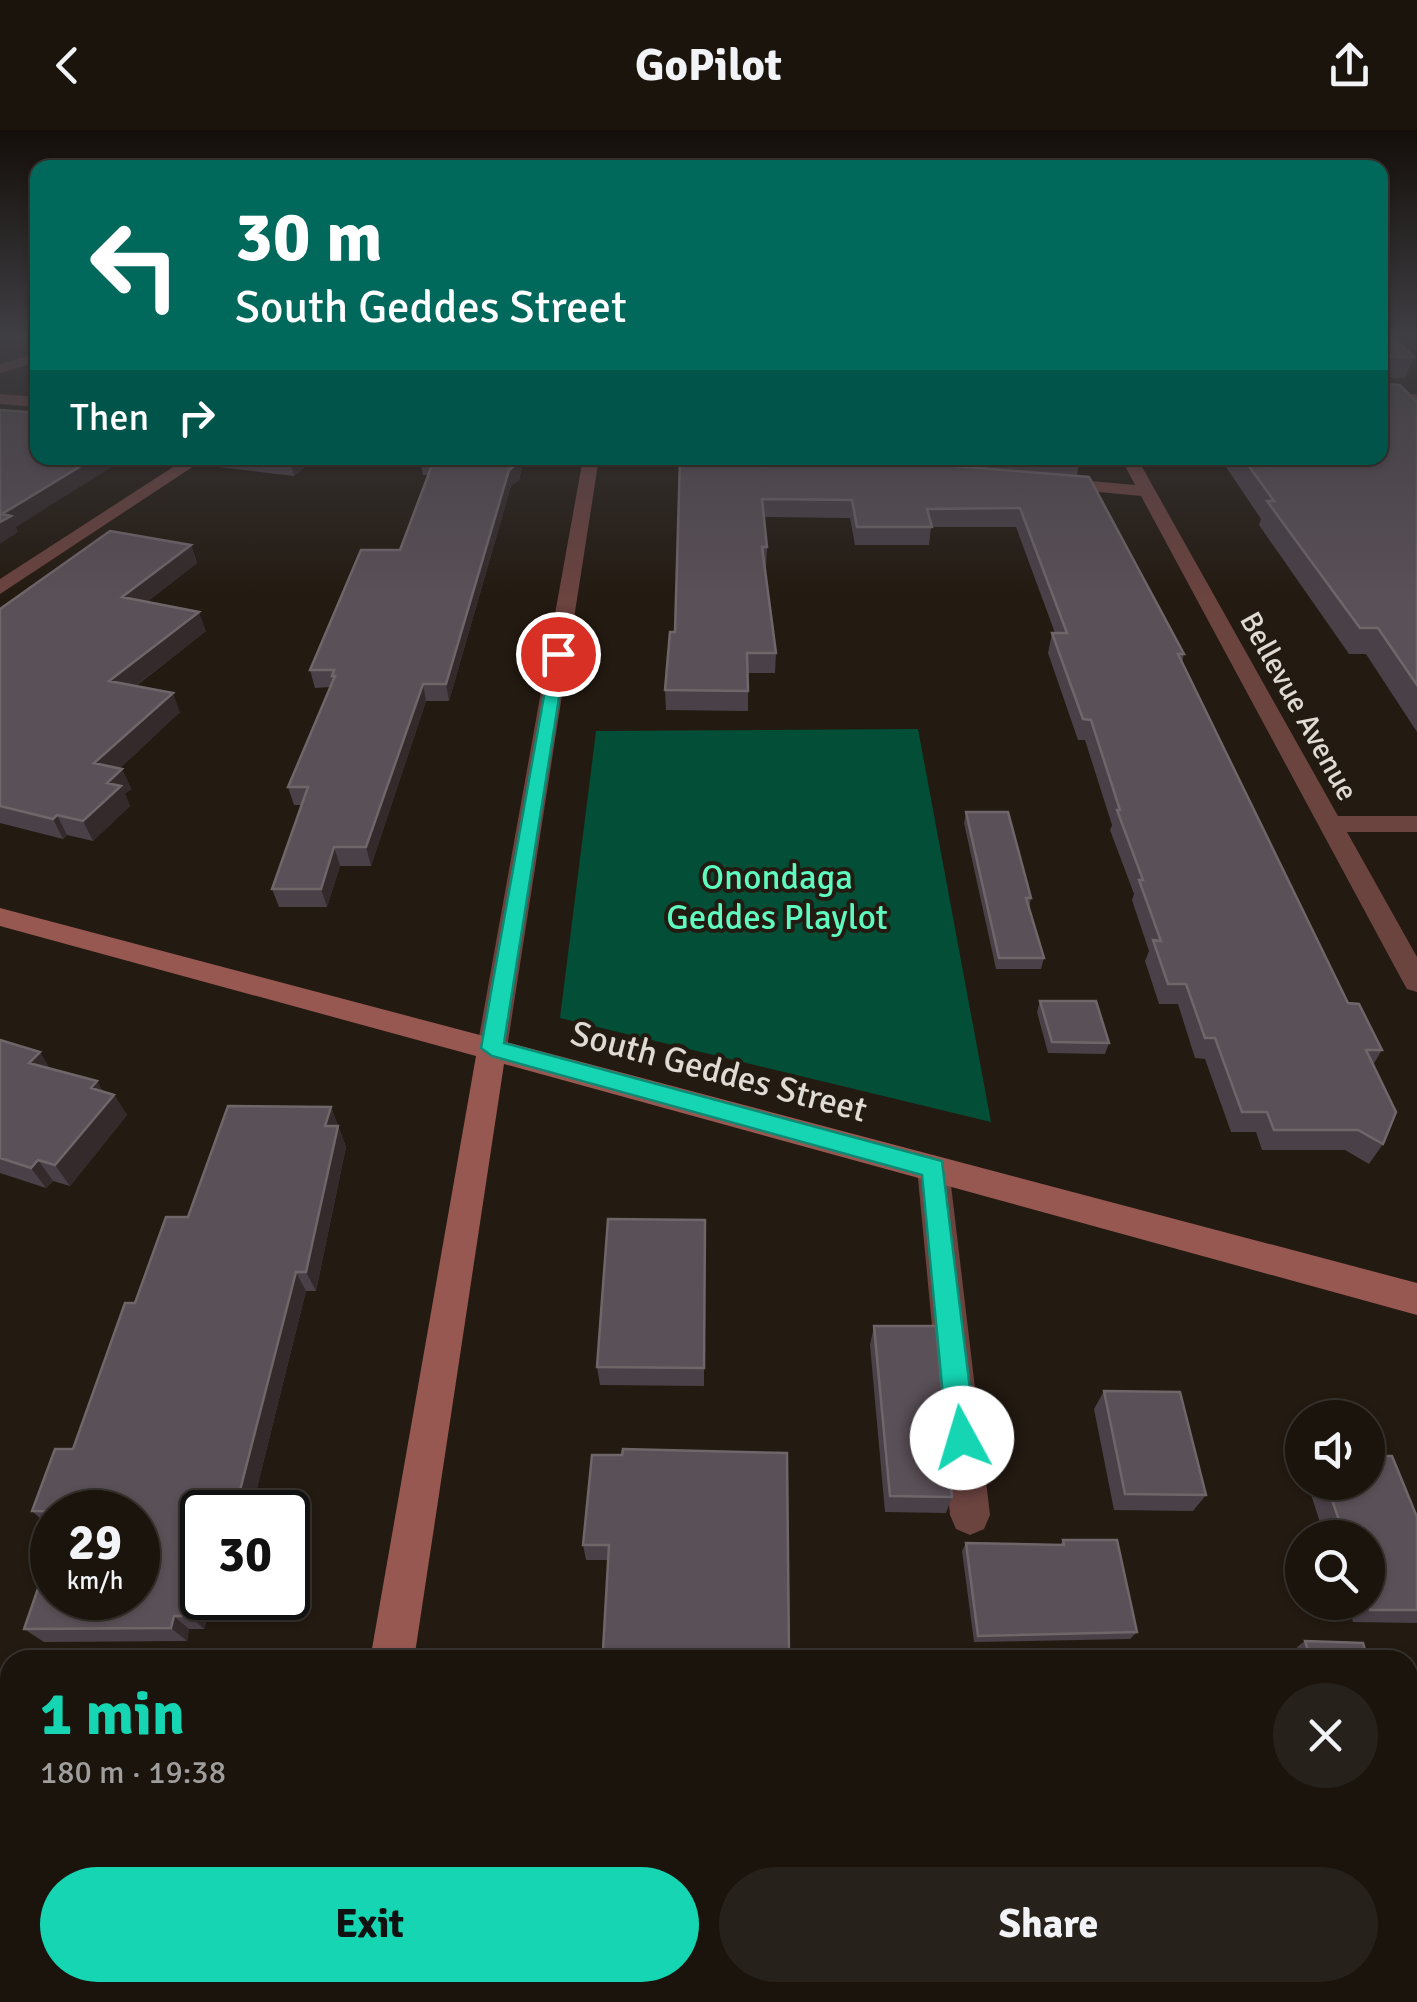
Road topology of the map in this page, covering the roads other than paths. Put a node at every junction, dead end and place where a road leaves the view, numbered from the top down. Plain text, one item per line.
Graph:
1 (187, 465) edge
2 (590, 465) edge
3 (1133, 465) edge
4 (1031, 481) edge
5 (1148, 491) junction
6 (0, 588) edge
7 (1330, 824) junction
8 (1417, 824) edge
9 (0, 917) edge
10 (1417, 982) edge
11 (492, 1048) junction
12 (933, 1168) junction
13 (1417, 1299) edge
14 (970, 1516) dead end
15 (394, 1650) edge

1 - 6 street
2 - 11 street
3 - 5 street, Bellevue Avenue
4 - 5 street
5 - 7 street, Bellevue Avenue
7 - 8 street
7 - 10 street, Bellevue Avenue
9 - 11 main road, South Geddes Street
11 - 12 main road, South Geddes Street
11 - 15 main road
12 - 13 main road, South Geddes Street
12 - 14 street

